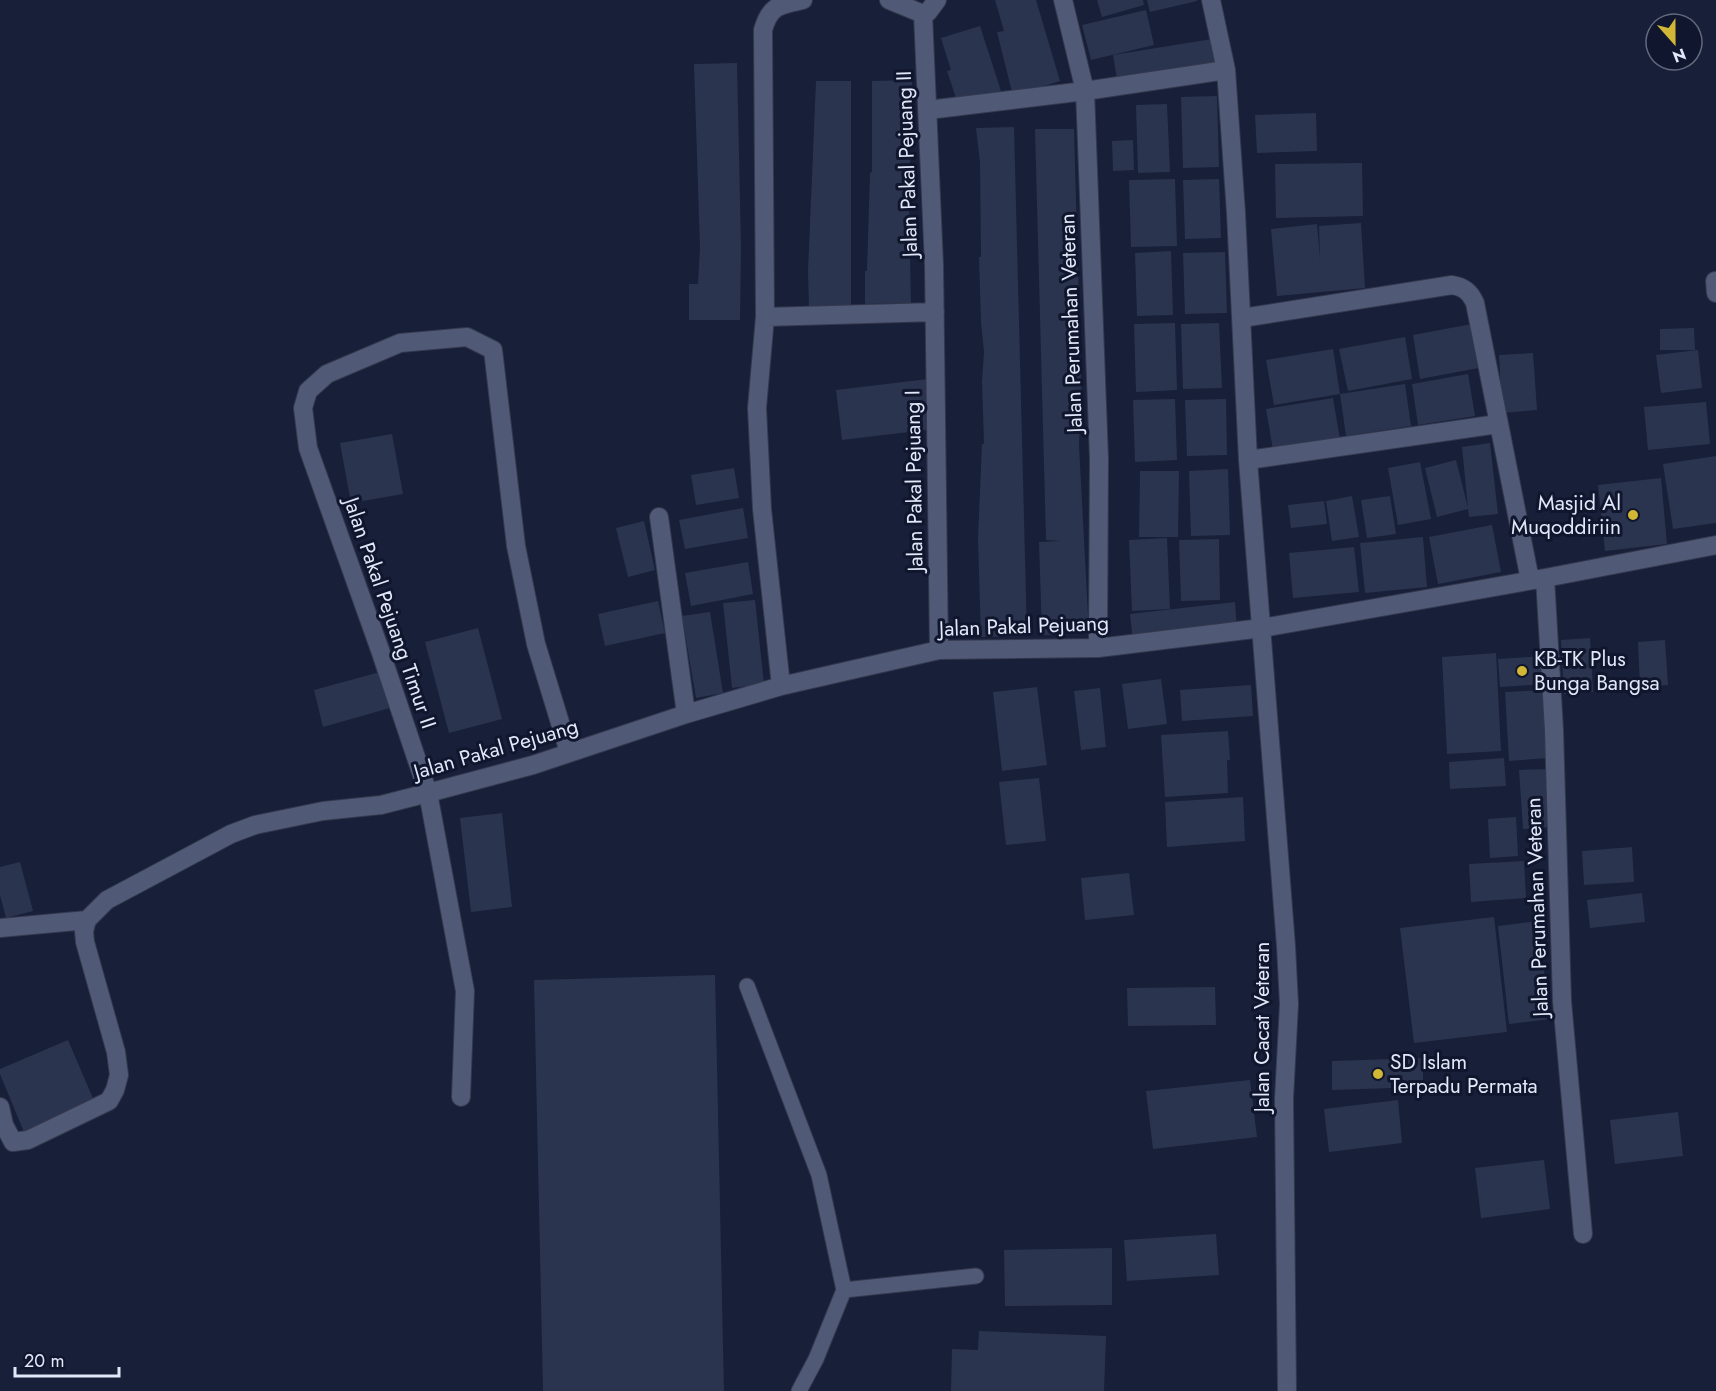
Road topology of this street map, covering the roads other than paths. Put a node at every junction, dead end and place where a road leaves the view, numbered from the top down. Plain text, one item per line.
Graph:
1 (803, 0) edge
2 (889, 0) edge
3 (937, 0) edge
4 (1063, 0) edge
5 (1211, 0) edge
6 (923, 14) junction
7 (1226, 70) junction
8 (1085, 91) junction
9 (928, 110) junction
10 (1715, 281) edge
11 (1716, 293) edge
12 (935, 312) junction
13 (765, 317) junction
14 (1242, 318) junction
15 (1498, 424) junction
16 (1248, 460) junction
17 (659, 517) dead end
18 (1716, 545) edge
19 (1537, 579) junction
20 (1262, 628) junction
21 (1098, 648) junction
22 (939, 650) junction
23 (781, 686) junction
24 (686, 714) junction
25 (569, 752) junction
26 (428, 793) junction
27 (87, 920) junction
28 (0, 928) edge
29 (747, 986) dead end
30 (461, 1097) dead end
31 (0, 1107) edge
32 (1583, 1233) dead end
33 (976, 1276) dead end
34 (844, 1290) junction
35 (799, 1391) edge
36 (1287, 1391) edge

1 - 13 street
2 - 6 street
3 - 6 street
4 - 8 street, Jalan Perumahan Veteran
5 - 7 street
6 - 9 street, Jalan Pakal Pejuang II
7 - 8 street
7 - 14 street
8 - 9 street
8 - 21 street, Jalan Perumahan Veteran
9 - 12 street, Jalan Pakal Pejuang II
10 - 11 street
12 - 13 street
12 - 22 street, Jalan Pakal Pejuang I
13 - 23 street
14 - 15 street, Jalan Perumahan Veteran
14 - 16 street
15 - 16 street
15 - 19 street, Jalan Perumahan Veteran
16 - 20 street
17 - 24 street
18 - 19 street
19 - 20 street
19 - 32 street, Jalan Perumahan Veteran
20 - 21 street, Jalan Pakal Pejuang
20 - 36 street, Jalan Cacat Veteran
21 - 22 street, Jalan Pakal Pejuang
22 - 23 street, Jalan Pakal Pejuang
23 - 24 street, Jalan Pakal Pejuang
24 - 25 street, Jalan Pakal Pejuang
25 - 26 street, Jalan Pakal Pejuang
25 - 26 street, Jalan Pakal Pejuang Timur II
26 - 27 street, Jalan Pakal Pejuang
26 - 30 street, Jalan Pakal Pejuang Timur II
27 - 28 street
27 - 31 street
29 - 34 lane
33 - 34 lane
34 - 35 lane

